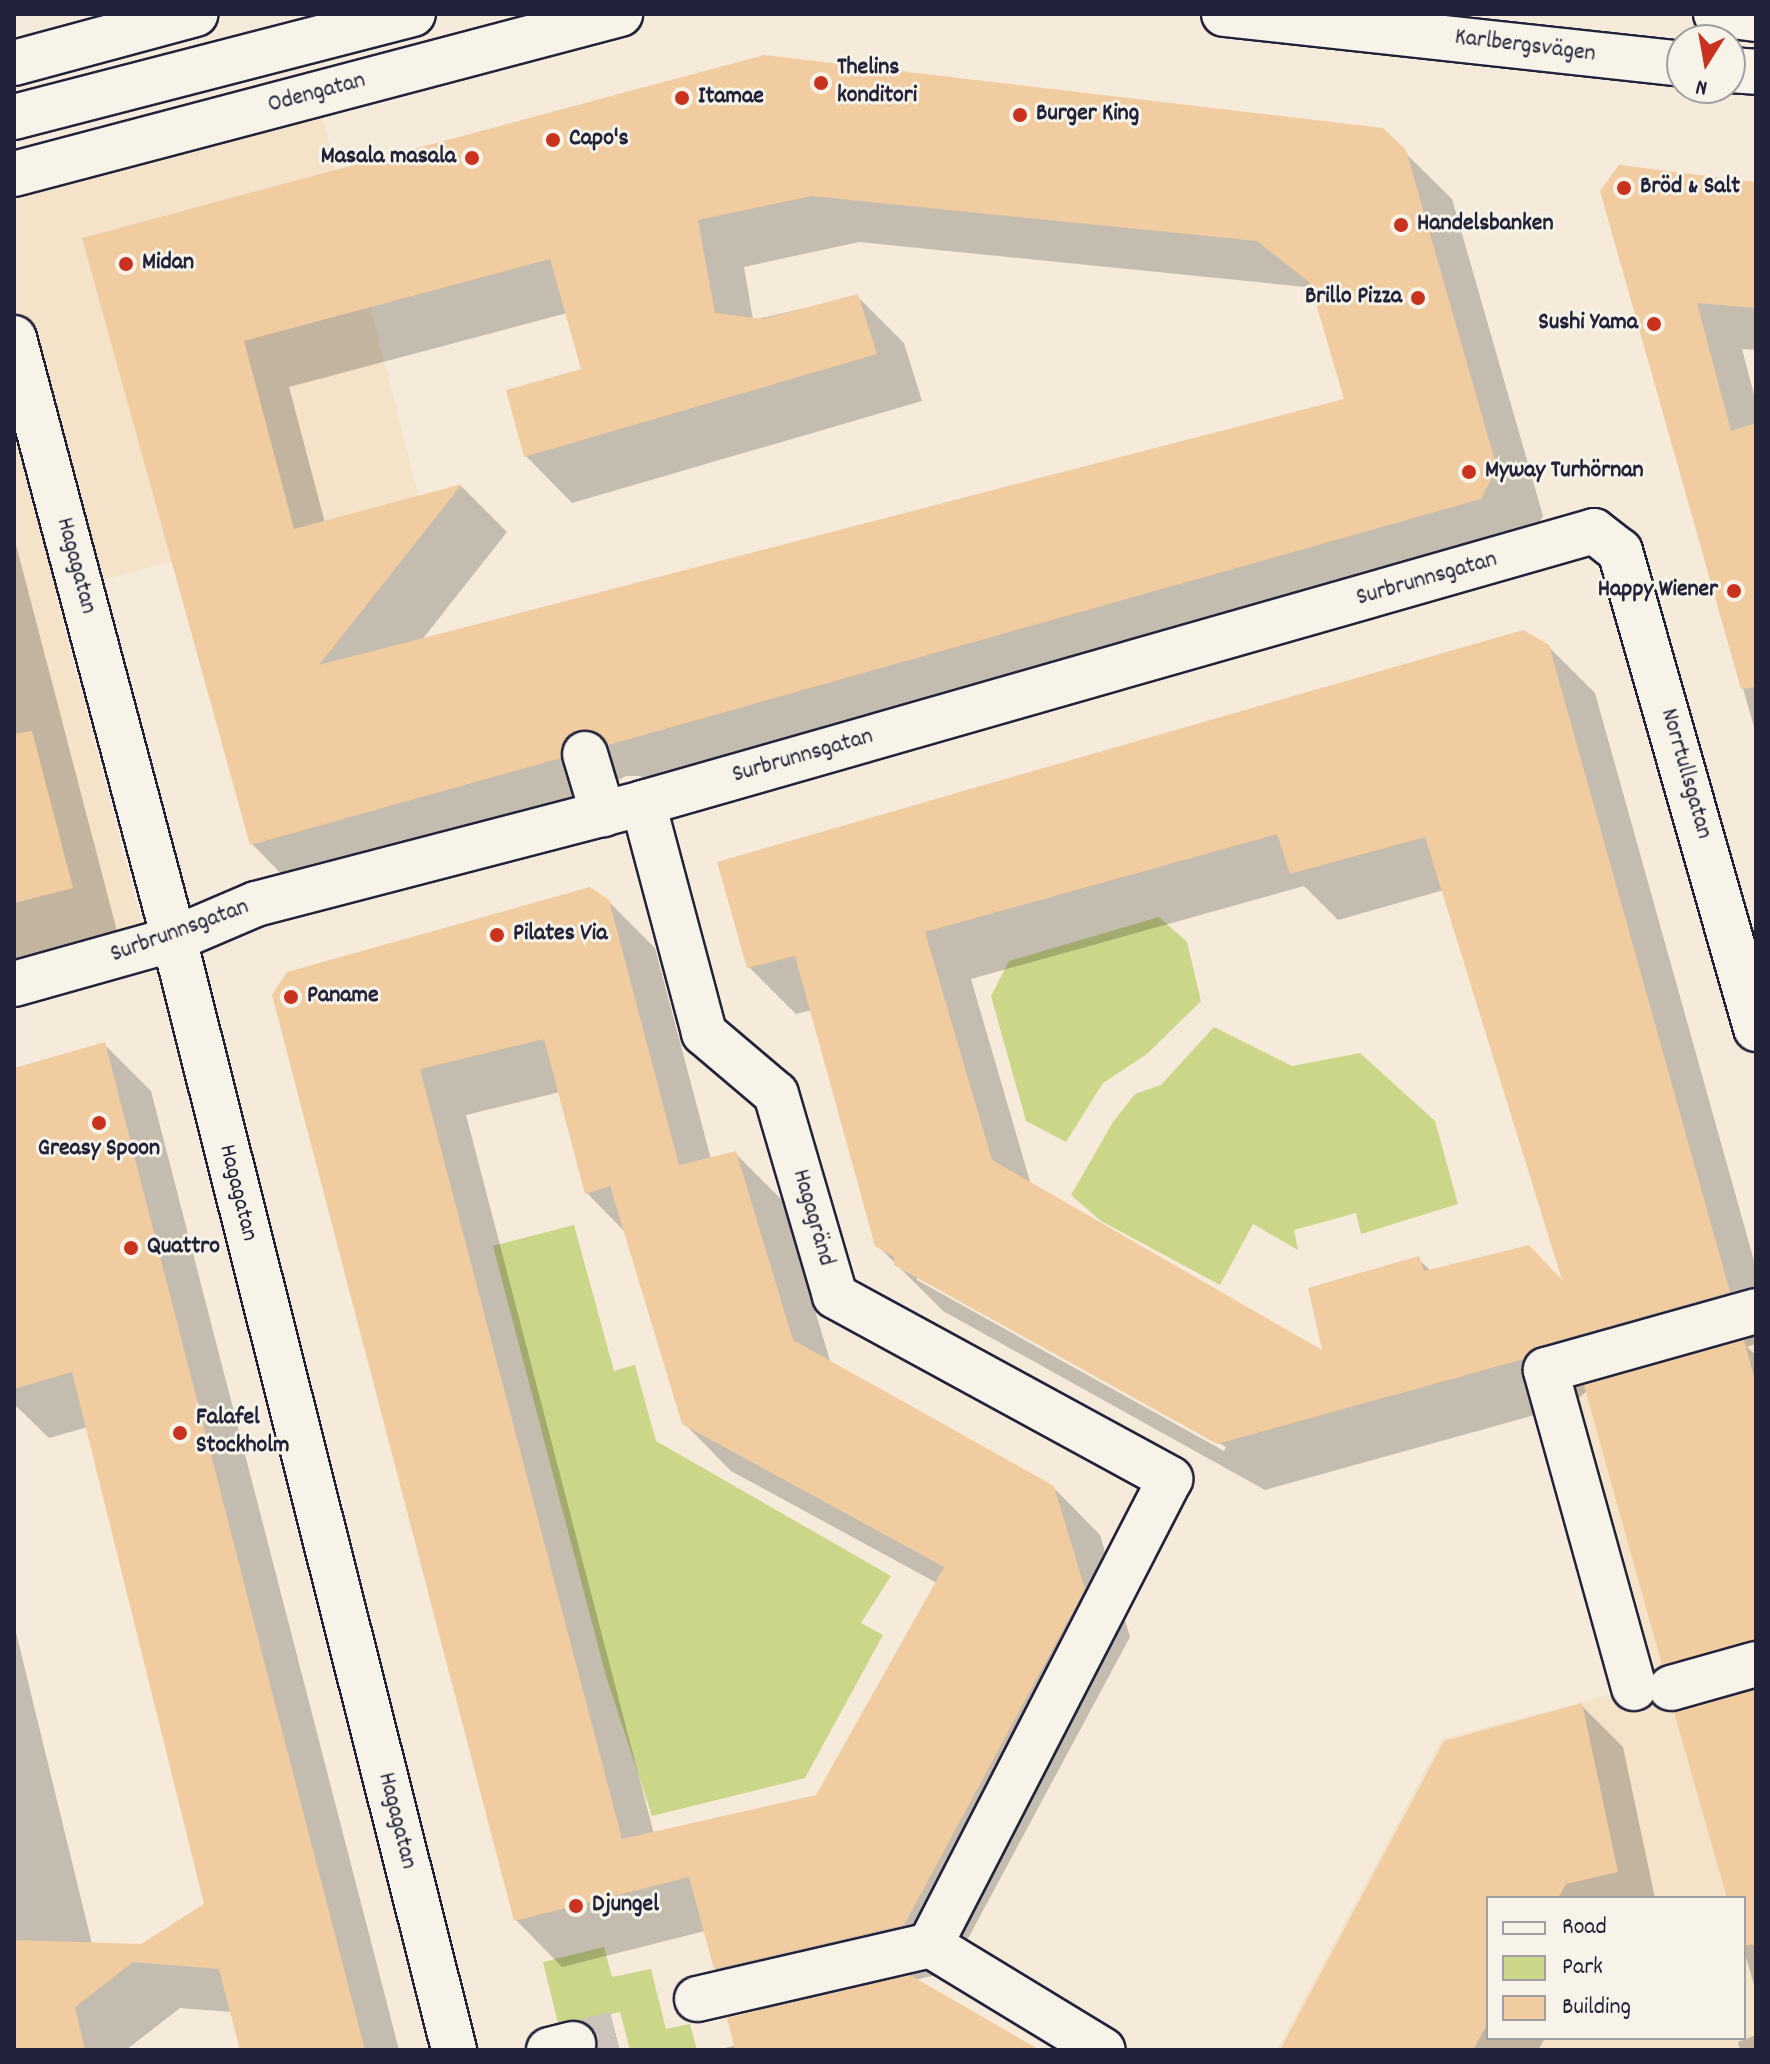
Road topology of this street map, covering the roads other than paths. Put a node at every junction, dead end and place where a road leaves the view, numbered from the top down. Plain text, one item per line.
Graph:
1 (195, 14) edge
2 (413, 14) edge
3 (620, 14) edge
4 (1224, 14) edge
5 (1716, 14) edge
6 (1756, 19) edge
7 (1666, 62) edge
8 (14, 63) edge
9 (14, 117) edge
10 (14, 174) edge
11 (14, 338) edge
12 (1594, 531) joint
13 (585, 754) dead end
14 (623, 808) junction
15 (174, 939) junction
16 (14, 984) edge
17 (1756, 1029) edge
18 (1756, 1311) edge
19 (1756, 1664) edge
20 (930, 1945) junction
21 (697, 1999) dead end
22 (454, 2050) edge
23 (1103, 2050) edge

1 - 8 street
2 - 9 street
3 - 10 street, Odengatan
4 - 7 street, Karlbergsvägen
5 - 6 street
11 - 15 street, Hagagatan
12 - 14 street, Surbrunnsgatan
12 - 17 street, Norrtullsgatan
13 - 14 street, Hagagränd
14 - 15 street, Surbrunnsgatan
14 - 20 street, Hagagränd
15 - 16 street, Surbrunnsgatan
15 - 22 street, Hagagatan
18 - 19 street
20 - 21 street
20 - 23 street

